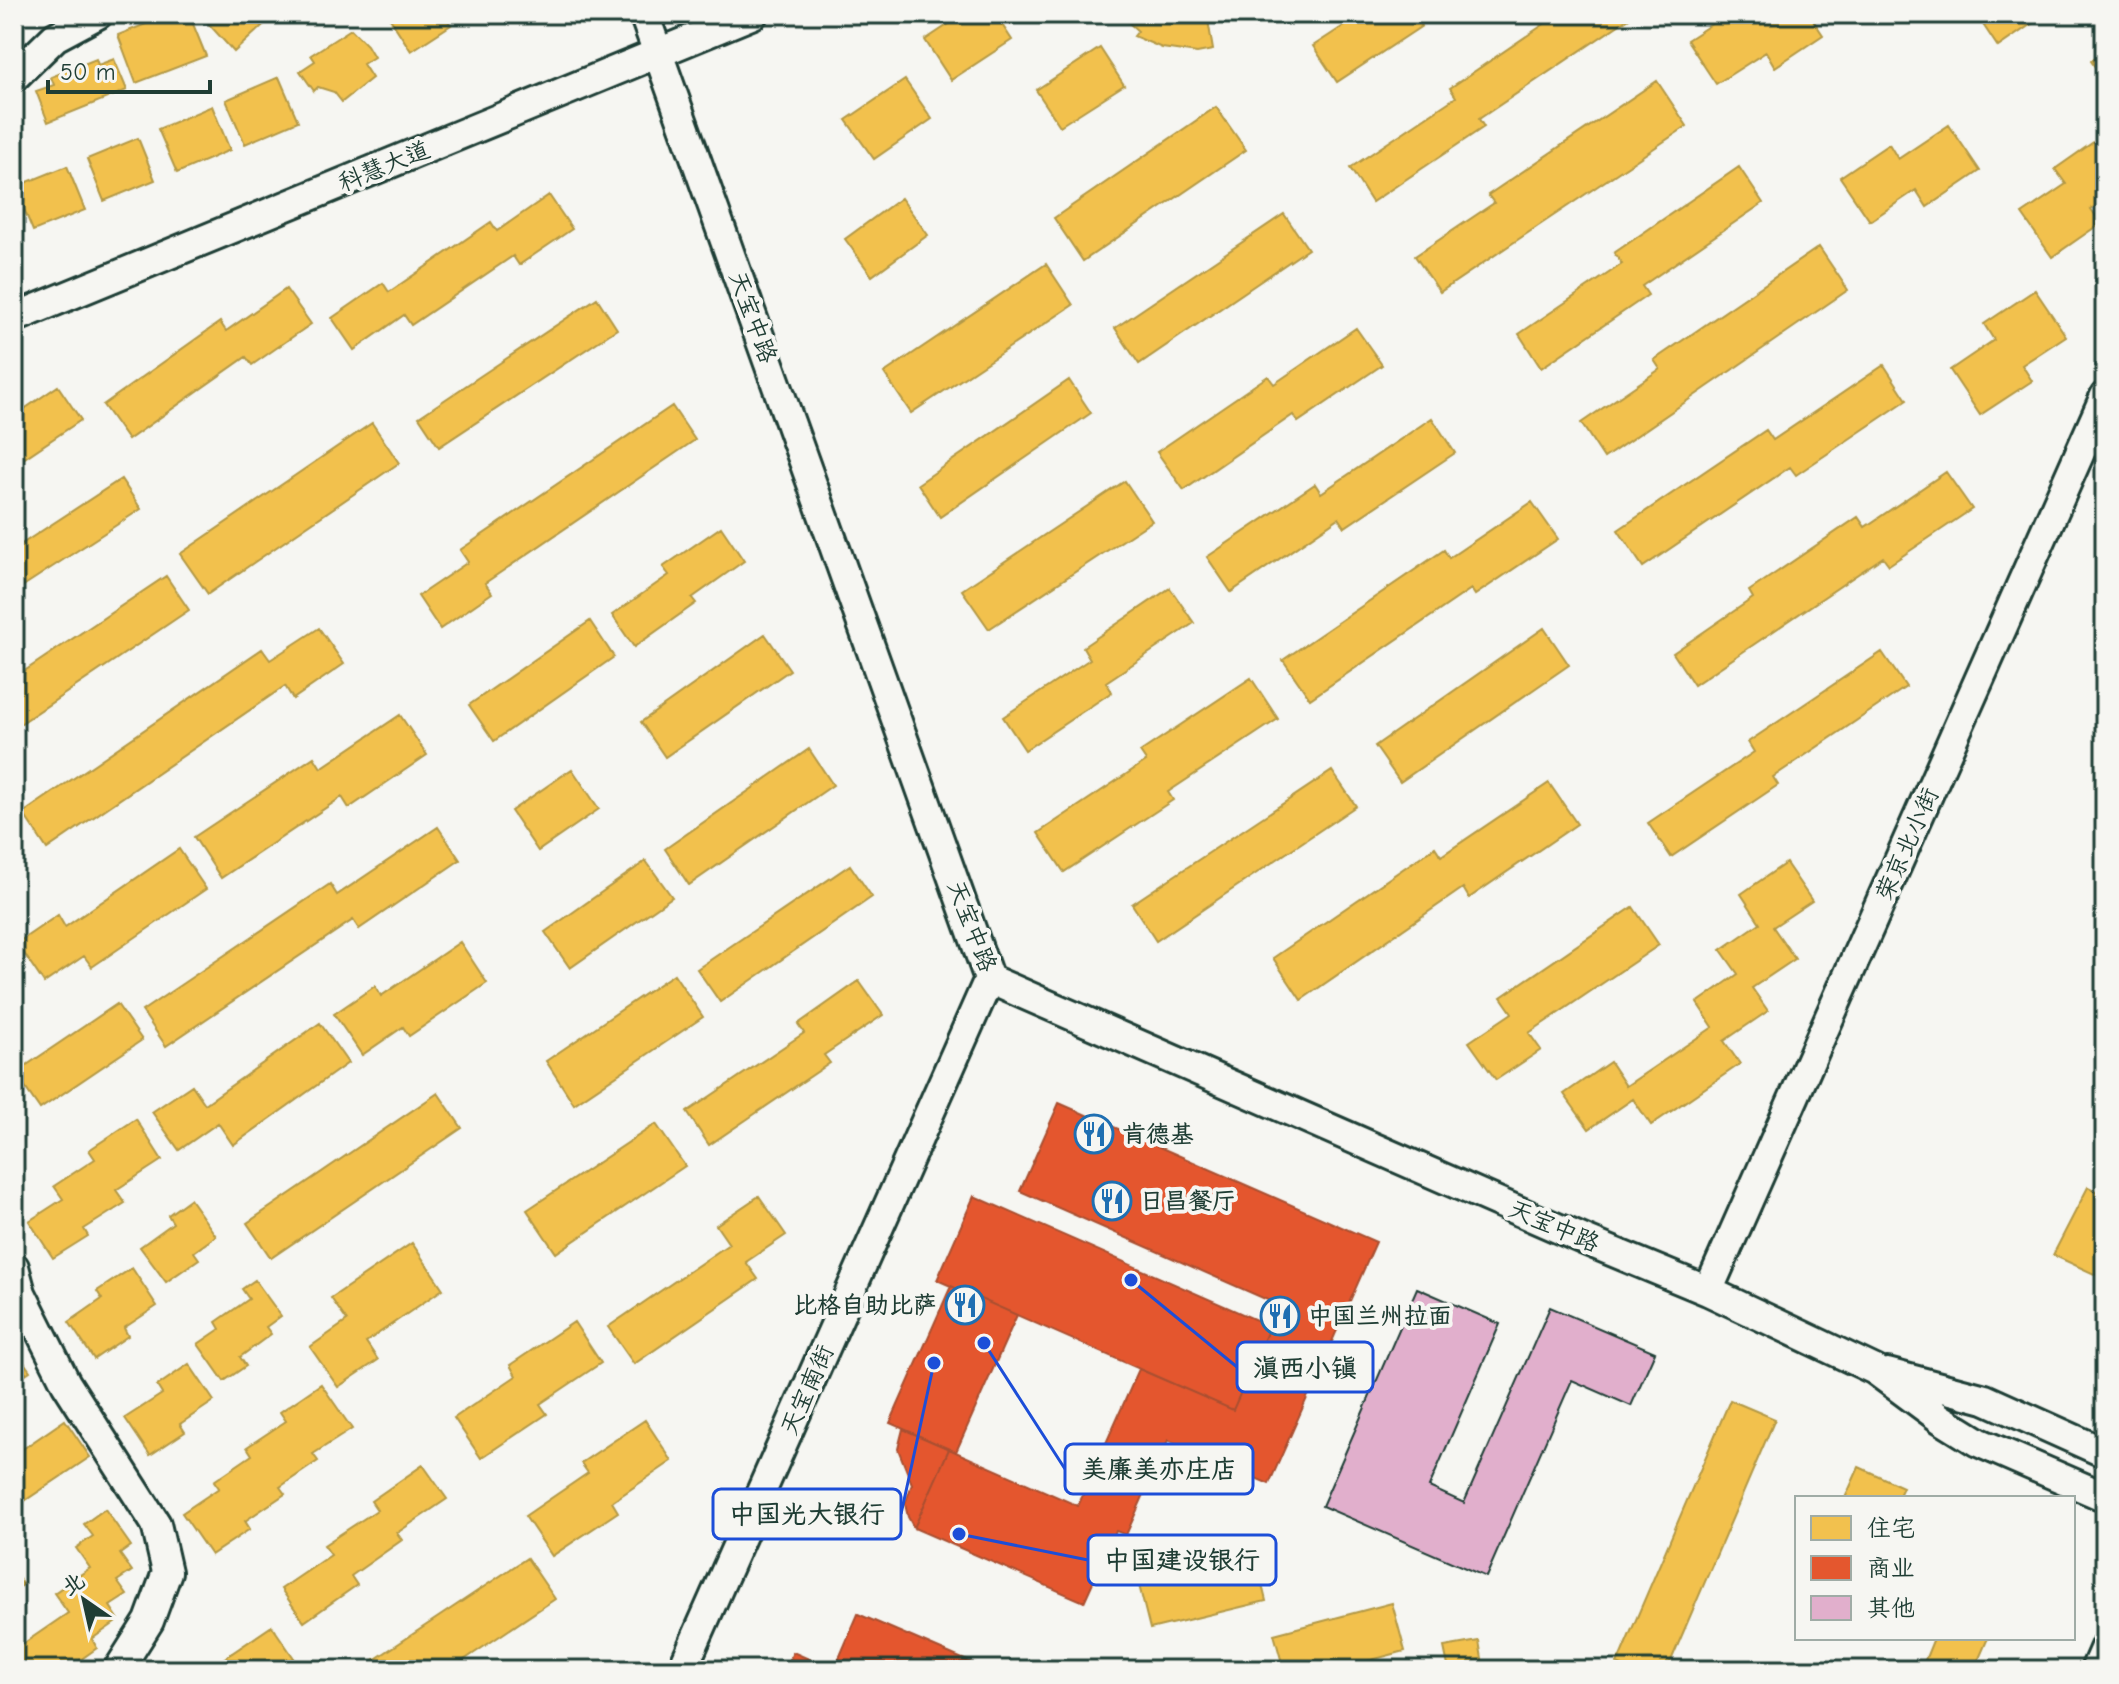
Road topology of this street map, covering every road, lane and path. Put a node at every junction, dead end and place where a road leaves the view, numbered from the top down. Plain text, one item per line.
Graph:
1 (98, 14) edge
2 (644, 14) edge
3 (753, 14) edge
4 (659, 53) junction
5 (14, 77) edge
6 (14, 318) edge
7 (2105, 396) edge
8 (989, 979) junction
9 (14, 1267) edge
10 (1708, 1291) junction
11 (1875, 1370) junction
12 (2105, 1453) edge
13 (2105, 1497) edge
14 (2105, 1647) edge
15 (118, 1670) edge
16 (682, 1670) edge
17 (2095, 1670) edge

1 - 5 street
2 - 4 street
3 - 4 street, 科慧大道
4 - 6 street, 科慧大道
4 - 8 street, 天宝中路
7 - 10 street, 荣京北小街
8 - 10 street, 天宝中路
8 - 16 street, 天宝南街
9 - 15 street
10 - 11 street, 天宝中路
11 - 12 street, 天宝中路
11 - 13 street, 天宝中路
14 - 17 street

